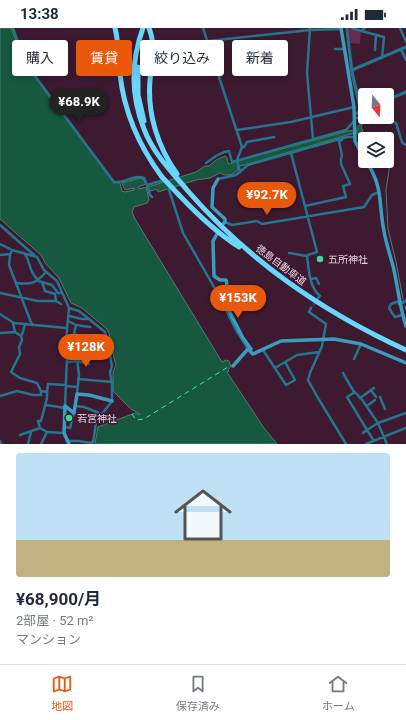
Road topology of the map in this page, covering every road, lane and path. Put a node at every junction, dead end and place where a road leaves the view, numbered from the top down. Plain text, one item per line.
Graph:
1 (12, 28) edge
2 (115, 28) edge
3 (144, 28) edge
4 (149, 28) edge
5 (203, 28) edge
6 (341, 28) edge
7 (347, 28) edge
8 (352, 28) edge
9 (366, 28) edge
10 (400, 28) edge
11 (310, 29) edge
12 (361, 31) junction
13 (376, 35) junction
14 (208, 40) edge
15 (216, 40) edge
16 (406, 42) edge
17 (406, 47) edge
18 (335, 49) dead end
19 (345, 49) junction
20 (401, 49) junction
21 (375, 50) dead end
22 (382, 58) junction
23 (406, 60) edge
24 (352, 70) junction
25 (219, 76) edge
26 (406, 92) edge
27 (358, 97) edge
28 (394, 97) edge
29 (354, 107) junction
30 (358, 114) edge
31 (354, 117) junction
32 (311, 118) junction
33 (237, 130) junction
34 (346, 130) junction
35 (355, 136) junction
36 (274, 137) dead end
37 (347, 137) junction
38 (313, 140) junction
39 (406, 145) edge
40 (242, 147) junction
41 (358, 147) edge
42 (291, 154) junction
43 (237, 161) junction
44 (206, 163) dead end
45 (371, 168) edge
46 (170, 169) junction
47 (240, 172) junction
48 (164, 178) junction
49 (218, 179) joint
50 (147, 186) junction
51 (169, 190) dead end
52 (380, 192) junction
53 (152, 198) dead end
54 (305, 206) junction
55 (308, 216) junction
56 (224, 223) joint
57 (0, 225) edge
58 (217, 234) dead end
59 (0, 244) edge
60 (12, 250) junction
61 (24, 253) junction
62 (289, 253) dead end
63 (11, 254) junction
64 (0, 255) edge
65 (34, 255) junction
66 (307, 256) junction
67 (254, 257) junction
68 (46, 272) junction
69 (311, 279) junction
70 (38, 280) junction
71 (42, 282) junction
72 (16, 283) junction
73 (319, 284) dead end
74 (0, 293) edge
75 (61, 293) junction
76 (22, 298) junction
77 (318, 298) dead end
78 (56, 301) junction
79 (406, 301) edge
80 (399, 303) junction
81 (61, 304) dead end
82 (69, 308) junction
83 (311, 308) dead end
84 (0, 314) edge
85 (402, 315) junction
86 (69, 316) junction
87 (89, 319) junction
88 (68, 321) junction
89 (13, 323) junction
90 (25, 324) junction
91 (32, 325) junction
92 (76, 325) junction
93 (406, 326) edge
94 (90, 327) dead end
95 (66, 328) junction
96 (15, 332) junction
97 (0, 333) edge
98 (21, 336) junction
99 (323, 340) junction
100 (66, 342) junction
101 (75, 342) junction
102 (362, 344) junction
103 (96, 346) dead end
104 (248, 349) junction
105 (262, 350) junction
106 (406, 350) edge
107 (319, 352) junction
108 (75, 354) junction
109 (254, 354) junction
110 (67, 355) junction
111 (354, 359) dead end
112 (78, 361) junction
113 (67, 362) junction
114 (285, 362) junction
115 (406, 363) edge
116 (89, 364) dead end
117 (233, 366) dead end
118 (275, 368) junction
119 (343, 373) dead end
120 (78, 379) junction
121 (112, 382) junction
122 (66, 386) junction
123 (77, 387) junction
124 (41, 391) junction
125 (47, 392) junction
126 (354, 392) junction
127 (77, 394) junction
128 (0, 396) edge
129 (380, 397) dead end
130 (360, 398) junction
131 (112, 401) junction
132 (46, 405) junction
133 (76, 406) junction
134 (367, 406) junction
135 (65, 407) junction
136 (385, 409) dead end
137 (74, 413) junction
138 (406, 413) edge
139 (101, 415) junction
140 (378, 423) junction
141 (65, 427) junction
142 (40, 428) junction
143 (406, 428) edge
144 (367, 430) junction
145 (31, 432) junction
146 (47, 432) junction
147 (64, 433) junction
148 (363, 433) dead end
149 (20, 435) dead end
150 (384, 437) junction
151 (0, 441) edge
152 (373, 442) edge
153 (68, 443) edge
154 (93, 443) edge
155 (1, 444) edge
156 (28, 444) edge
157 (41, 444) edge
158 (346, 444) edge
159 (366, 444) edge
160 (387, 444) edge

1 - 50 street
2 - 48 highway
3 - 46 highway, 徳島自動車道
4 - 46 highway
5 - 14 street
6 - 11 street
6 - 19 main road
7 - 24 street
8 - 12 street
9 - 12 street
10 - 16 street
11 - 15 street
11 - 32 street
12 - 13 street
13 - 21 street
13 - 22 street
17 - 20 street
18 - 19 street
19 - 29 main road
20 - 22 street
20 - 23 street
22 - 24 street
24 - 27 street
25 - 33 street
26 - 28 street
29 - 31 main road
29 - 32 street
30 - 31 street
31 - 34 street
31 - 35 main road
31 - 39 street
32 - 33 street
32 - 38 street
33 - 40 street
34 - 37 street
34 - 38 street
35 - 37 street
35 - 41 main road
36 - 40 street
37 - 42 street
37 - 54 street
38 - 43 street
40 - 43 street
42 - 47 street
42 - 54 street
43 - 44 street
43 - 47 street
45 - 52 main road
46 - 67 highway, 徳島自動車道
47 - 49 street
48 - 50 street
48 - 67 highway, bridge
49 - 56 main road
50 - 53 street
51 - 104 street
52 - 55 street
52 - 80 main road
54 - 55 street
55 - 56 street
55 - 66 street
57 - 65 street
58 - 109 main road
59 - 60 street
60 - 61 street
60 - 63 street
61 - 65 street
61 - 70 street
62 - 66 street
63 - 64 street
63 - 72 street
65 - 68 street
66 - 69 street
67 - 106 highway, 徳島自動車道
68 - 70 street
68 - 75 street
69 - 73 street
69 - 77 street
70 - 71 street
70 - 72 street
71 - 75 street
71 - 78 street
72 - 76 street
74 - 76 street
75 - 82 street
76 - 78 street
76 - 91 street
78 - 81 street
79 - 80 street
80 - 85 main road
80 - 85 street
82 - 86 street
82 - 87 street
83 - 99 street
84 - 89 street
85 - 93 main road
86 - 87 street
86 - 88 street
87 - 121 street
88 - 92 street
88 - 95 street
89 - 90 street
89 - 96 street
90 - 91 street
90 - 98 street
91 - 95 street
92 - 94 street
92 - 101 street
95 - 100 street
96 - 97 street
96 - 98 street
98 - 124 street
99 - 102 main road
99 - 105 main road
99 - 107 street
100 - 101 street
100 - 110 street
101 - 103 street
101 - 108 street
102 - 111 street
102 - 115 main road
104 - 109 main road
104 - 117 main road
105 - 109 main road
105 - 118 street
107 - 114 street
107 - 158 street
108 - 110 street
108 - 112 street
110 - 113 street
112 - 113 street
112 - 116 street
112 - 120 street
113 - 122 street
114 - 118 street
114 - 118 street
119 - 126 street
120 - 121 street
120 - 123 street
121 - 131 street
122 - 123 street
122 - 125 street
122 - 135 street
123 - 127 street
124 - 125 street
124 - 128 street
125 - 132 street
126 - 130 street
126 - 144 street
127 - 131 main road
127 - 133 main road
129 - 136 street
130 - 134 street
130 - 134 street
131 - 139 street
132 - 135 street
132 - 142 street
133 - 137 main road
133 - 139 street
134 - 140 street
135 - 137 main road
135 - 141 main road
137 - 141 street
138 - 140 street
139 - 154 street
140 - 144 street
140 - 150 street
141 - 147 main road
142 - 145 street
142 - 146 street
143 - 150 street
144 - 148 street
144 - 152 street
145 - 149 street
145 - 156 street
146 - 147 street
146 - 157 street
147 - 153 main road
150 - 152 street
150 - 160 street
151 - 155 street
152 - 159 street
153 - 154 street

